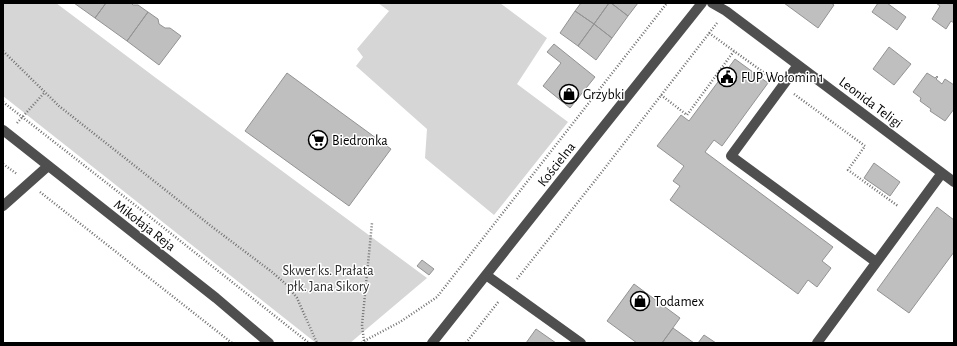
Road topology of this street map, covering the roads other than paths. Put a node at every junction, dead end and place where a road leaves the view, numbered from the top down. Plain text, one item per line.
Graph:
1 (702, 3) edge
2 (712, 3) edge
3 (798, 65) junction
4 (3, 130) edge
5 (48, 166) junction
6 (942, 173) junction
7 (954, 182) edge
8 (3, 206) edge
9 (876, 262) junction
10 (486, 275) junction
11 (269, 343) edge
12 (432, 343) edge
13 (581, 343) edge
14 (817, 343) edge

1 - 10 street, Kościelna
2 - 3 street, Leonida Teligi
3 - 6 street, Leonida Teligi
3 - 9 street
4 - 5 street, Mikołaja Reja
5 - 8 street
5 - 11 street, Mikołaja Reja
6 - 7 street, Leonida Teligi
6 - 9 street
9 - 14 street
10 - 12 street, Kościelna
10 - 13 street

